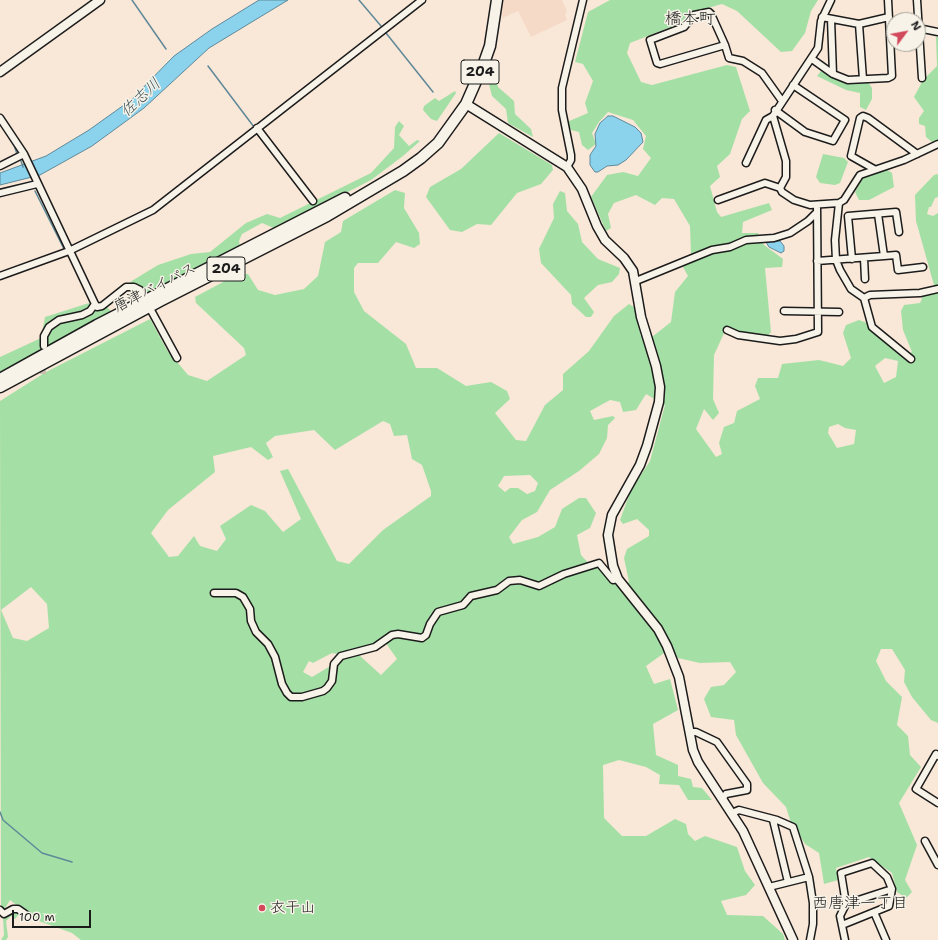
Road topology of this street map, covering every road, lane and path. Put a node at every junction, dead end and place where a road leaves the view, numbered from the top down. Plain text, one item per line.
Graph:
1 (100, 0) edge
2 (422, 0) edge
3 (497, 0) edge
4 (583, 0) edge
5 (831, 0) edge
6 (888, 0) edge
7 (917, 0) edge
8 (889, 12) edge
9 (917, 12) edge
10 (822, 16) junction
11 (886, 18) edge
12 (831, 19) junction
13 (860, 24) junction
14 (926, 30) edge
15 (938, 32) edge
16 (725, 45) junction
17 (892, 52) edge
18 (920, 52) edge
19 (812, 59) junction
20 (0, 72) edge
21 (833, 74) junction
22 (922, 78) dead end
23 (863, 79) junction
24 (793, 85) junction
25 (782, 101) junction
26 (466, 104) junction
27 (774, 113) junction
28 (0, 118) edge
29 (257, 128) junction
30 (938, 144) edge
31 (24, 154) junction
32 (917, 154) junction
33 (746, 163) dead end
34 (0, 166) edge
35 (567, 167) junction
36 (874, 169) junction
37 (37, 184) junction
38 (780, 188) junction
39 (0, 193) edge
40 (313, 200) dead end
41 (718, 200) dead end
42 (839, 203) junction
43 (817, 205) junction
44 (816, 213) junction
45 (878, 214) junction
46 (899, 232) dead end
47 (69, 251) junction
48 (884, 256) junction
49 (864, 258) junction
50 (852, 259) junction
51 (836, 260) junction
52 (817, 261) junction
53 (923, 268) dead end
54 (0, 276) edge
55 (865, 279) dead end
56 (636, 281) junction
57 (938, 289) edge
58 (864, 298) junction
59 (95, 304) junction
60 (148, 304) junction
61 (784, 312) dead end
62 (818, 312) junction
63 (839, 312) dead end
64 (726, 330) dead end
65 (44, 346) dead end
66 (177, 358) dead end
67 (911, 359) dead end
68 (0, 379) edge
69 (0, 387) edge
70 (618, 579) junction
71 (214, 593) dead end
72 (690, 732) junction
73 (938, 756) edge
74 (722, 799) junction
75 (938, 803) edge
76 (732, 813) junction
77 (773, 820) junction
78 (924, 841) dead end
79 (938, 866) edge
80 (809, 877) junction
81 (788, 882) junction
82 (769, 887) junction
83 (892, 888) junction
84 (846, 904) junction
85 (0, 910) edge
86 (874, 912) junction
87 (28, 916) dead end
88 (842, 925) junction
89 (793, 940) edge
90 (810, 940) edge
91 (845, 940) edge
92 (886, 940) edge

1 - 20 street
2 - 29 street
3 - 26 highway, 唐津バイパス / 204
4 - 35 street
5 - 10 street
6 - 8 street
7 - 9 street
10 - 12 street
10 - 19 street
11 - 13 street
12 - 13 street
12 - 21 street
13 - 23 street
14 - 15 street
16 - 16 street
16 - 25 street
17 - 23 street
18 - 22 street
19 - 21 street
19 - 24 street
21 - 23 street
24 - 25 street
24 - 27 street
25 - 27 street
26 - 35 street
26 - 60 highway, 唐津バイパス / 204
27 - 33 street
27 - 38 street
28 - 31 street
29 - 40 street
29 - 47 street
30 - 32 street
31 - 34 street
31 - 37 street
32 - 36 street
32 - 36 street
35 - 56 street
36 - 42 street
37 - 39 street
37 - 47 street
38 - 41 street
38 - 43 street
42 - 43 street
42 - 51 street
43 - 44 street
44 - 52 street
44 - 56 street
45 - 46 street
45 - 48 street
45 - 50 street
47 - 54 street
47 - 59 street
48 - 49 street
48 - 53 street
49 - 50 street
49 - 55 street
50 - 51 street
51 - 52 street
51 - 58 street
52 - 62 street
56 - 70 street
57 - 58 street
58 - 67 street
59 - 60 street
59 - 65 street
60 - 66 street
60 - 68 highway, 唐津バイパス / 204
60 - 69 highway, 唐津バイパス / 204
61 - 62 street
62 - 63 street
62 - 64 street
70 - 71 street
70 - 72 street
72 - 74 street
72 - 74 street
73 - 75 street
74 - 76 street
76 - 77 street
76 - 82 street
77 - 80 street
77 - 81 street
78 - 79 street
80 - 81 street
80 - 90 street
81 - 82 street
82 - 89 street
83 - 84 street
83 - 84 street
83 - 86 street
84 - 88 street
85 - 87 street
86 - 88 street
86 - 92 street
88 - 91 street

